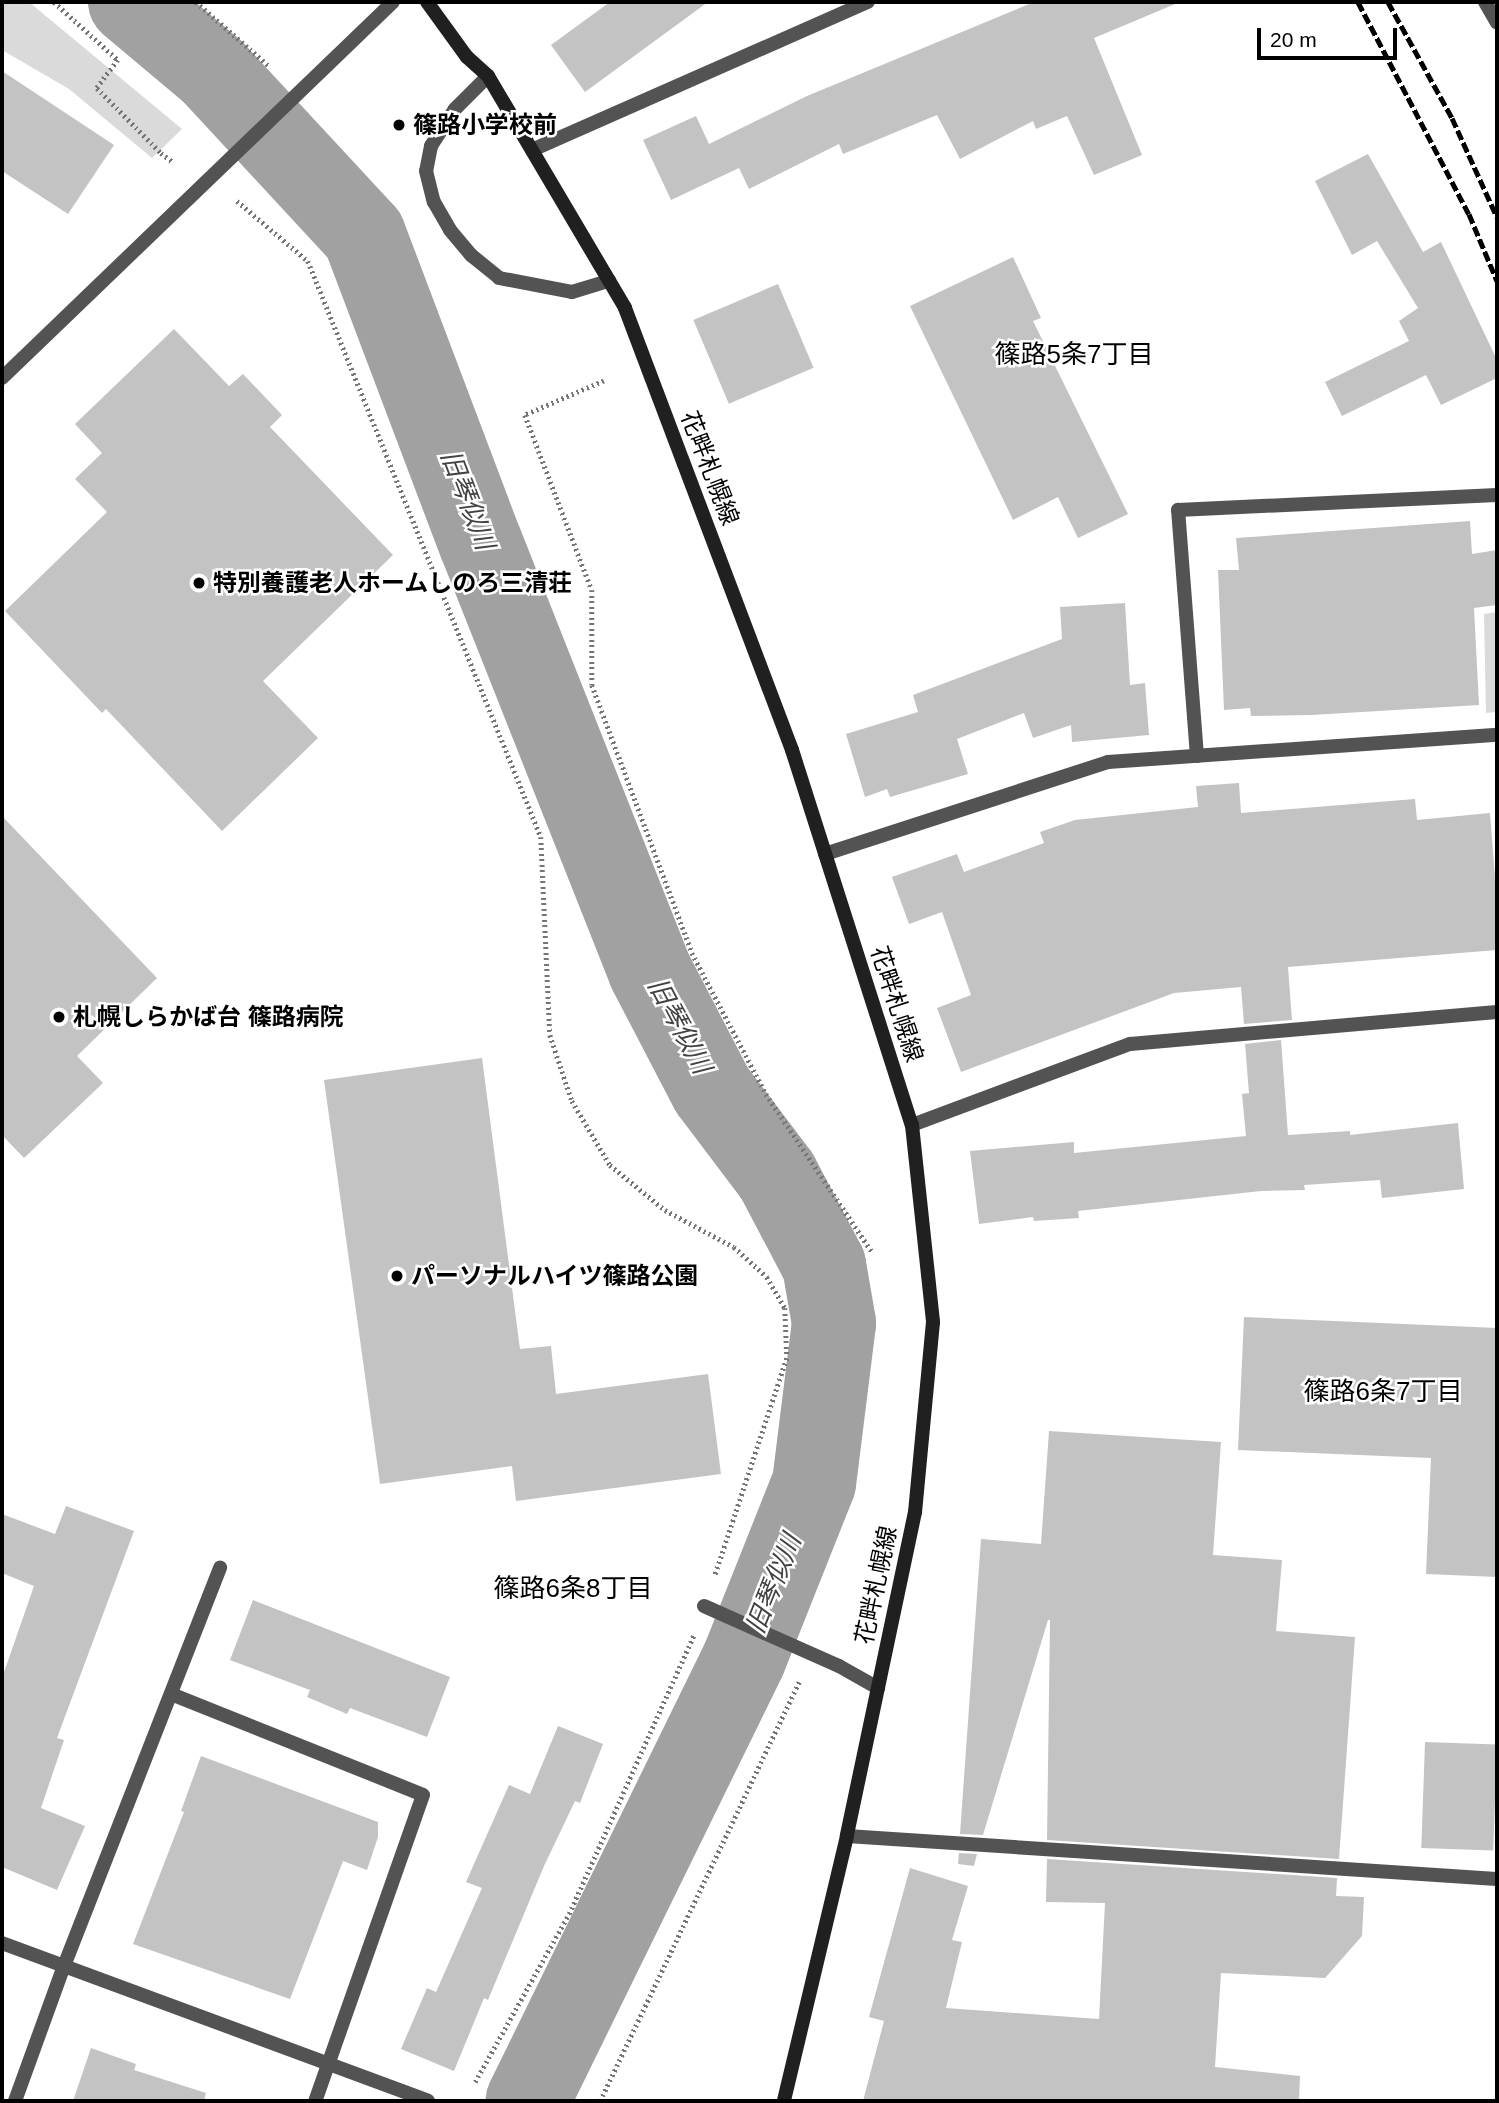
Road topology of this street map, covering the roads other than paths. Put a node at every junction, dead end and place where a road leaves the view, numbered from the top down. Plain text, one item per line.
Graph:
1 (393, 2) edge
2 (427, 2) edge
3 (868, 2) edge
4 (1485, 2) edge
5 (1497, 23) edge
6 (488, 76) junction
7 (532, 150) junction
8 (609, 281) junction
9 (2, 378) edge
10 (1497, 495) edge
11 (1497, 735) edge
12 (1197, 756) junction
13 (825, 854) junction
14 (1497, 1012) edge
15 (912, 1125) junction
16 (220, 1567) dead end
17 (704, 1606) road end
18 (878, 1688) junction
19 (171, 1694) junction
20 (847, 1836) junction
21 (1497, 1879) edge
22 (2, 1942) edge
23 (64, 1966) junction
24 (329, 2064) junction
25 (15, 2101) edge
26 (315, 2101) edge
27 (428, 2101) edge
28 (784, 2101) edge

1 - 9 street
2 - 6 main road, 花畔札幌線
3 - 7 street
4 - 5 street
6 - 7 main road, 花畔札幌線
6 - 8 street
7 - 8 main road, 花畔札幌線
8 - 13 main road, 花畔札幌線
10 - 12 street
11 - 12 street
12 - 13 street
13 - 15 main road, 花畔札幌線
14 - 15 street
15 - 18 main road, 花畔札幌線
16 - 19 street
17 - 18 street
18 - 20 main road, 花畔札幌線
19 - 23 street
19 - 24 street
20 - 21 street
20 - 28 main road, 花畔札幌線
22 - 23 street
23 - 24 street
23 - 25 street
24 - 26 street
24 - 27 street

